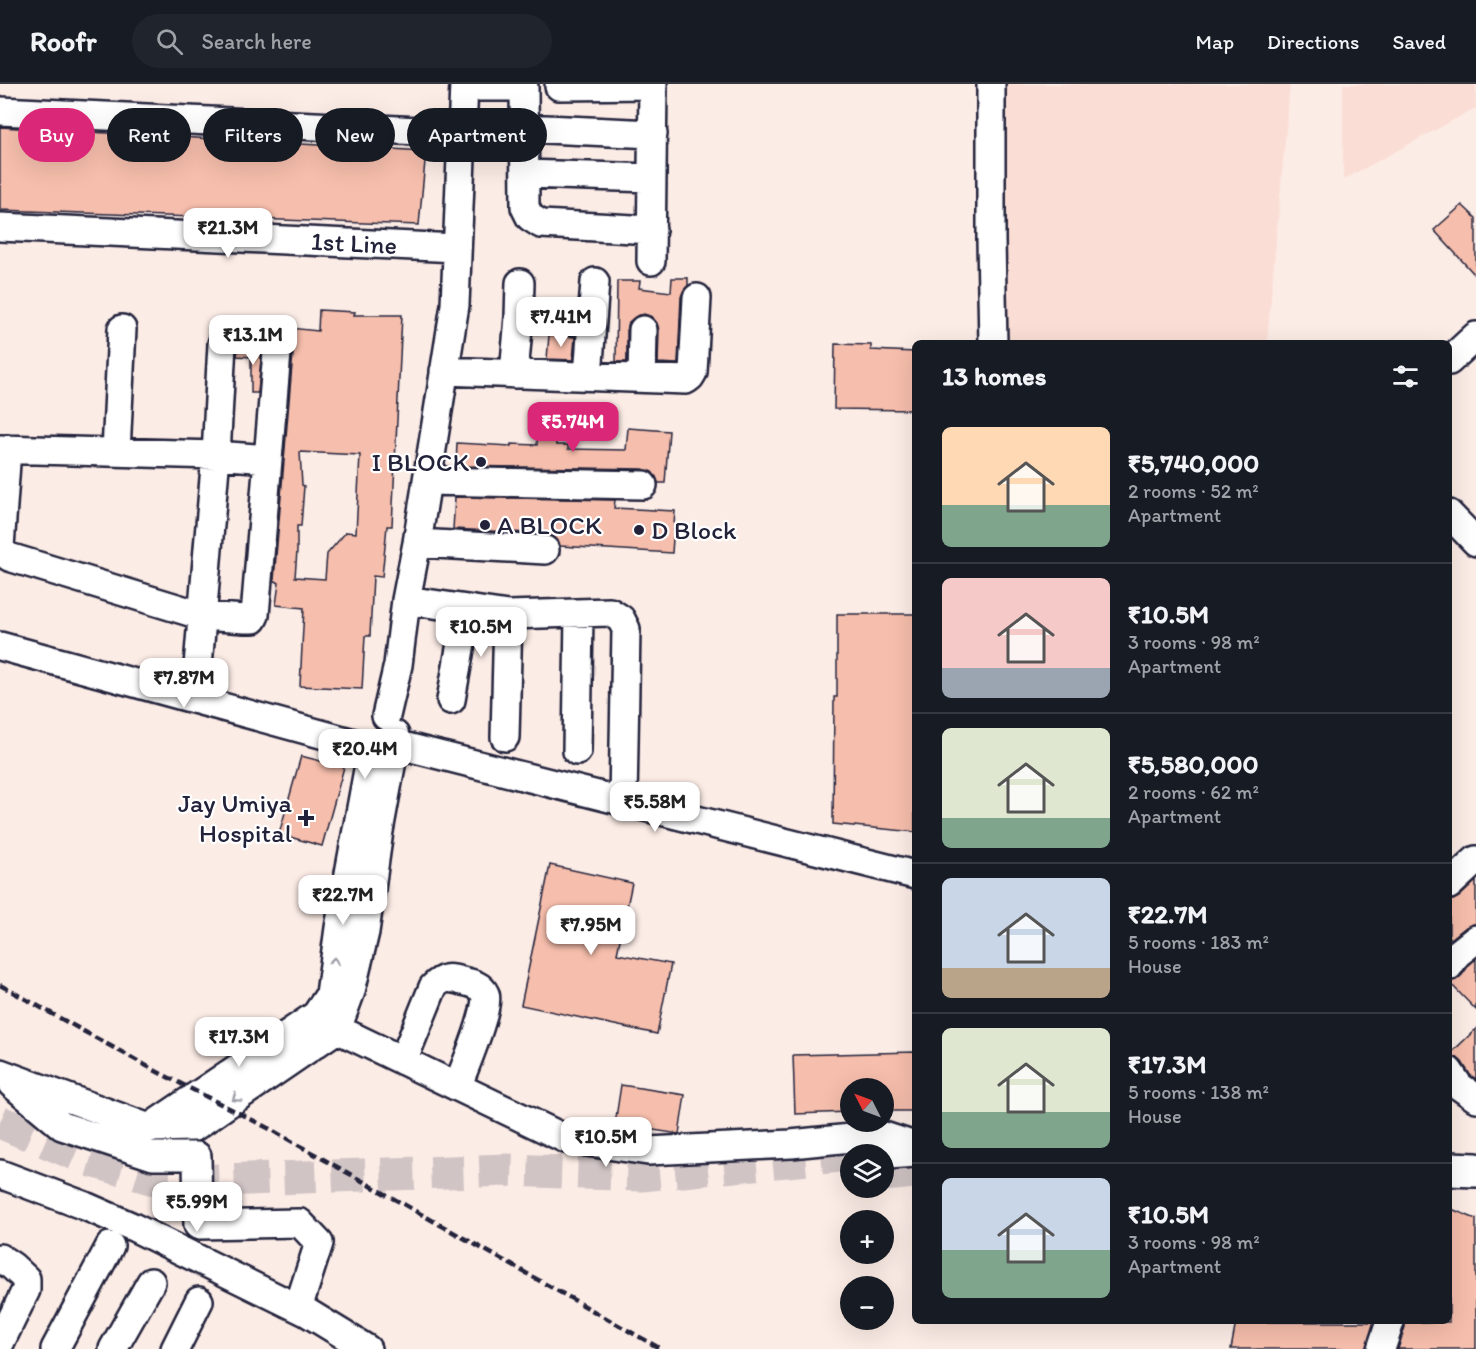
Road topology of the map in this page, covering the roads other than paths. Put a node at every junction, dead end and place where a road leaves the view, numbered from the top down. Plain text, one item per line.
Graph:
1 (653, 84) edge
2 (975, 84) edge
3 (991, 84) edge
4 (464, 86) edge
5 (524, 86) edge
6 (559, 86) dead end
7 (463, 108) edge
8 (524, 108) edge
9 (0, 111) edge
10 (547, 129) edge
11 (407, 130) edge
12 (653, 134) junction
13 (461, 162) edge
14 (525, 162) edge
15 (525, 174) junction
16 (652, 178) junction
17 (0, 227) edge
18 (652, 230) junction
19 (457, 248) junction
20 (651, 261) dead end
21 (520, 282) dead end
22 (596, 282) dead end
23 (697, 298) dead end
24 (519, 317) junction
25 (592, 322) junction
26 (122, 329) dead end
27 (644, 330) dead end
28 (1476, 336) edge
29 (975, 340) edge
30 (993, 340) edge
31 (1452, 358) edge
32 (444, 371) junction
33 (514, 374) junction
34 (588, 376) junction
35 (642, 378) junction
36 (3, 449) edge
37 (116, 452) junction
38 (216, 455) junction
39 (268, 459) junction
40 (427, 481) junction
41 (644, 485) dead end
42 (1452, 517) edge
43 (1476, 542) edge
44 (417, 543) junction
45 (545, 549) dead end
46 (406, 600) junction
47 (466, 609) junction
48 (579, 613) junction
49 (508, 615) junction
50 (203, 616) junction
51 (0, 624) edge
52 (0, 646) edge
53 (196, 689) junction
54 (451, 700) dead end
55 (505, 737) dead end
56 (388, 739) junction
57 (577, 751) dead end
58 (623, 802) junction
59 (1476, 841) edge
60 (1476, 860) edge
61 (1452, 863) edge
62 (912, 873) edge
63 (1452, 882) edge
64 (1476, 939) edge
65 (1452, 962) edge
66 (326, 1022) junction
67 (403, 1061) junction
68 (0, 1074) edge
69 (1452, 1075) edge
70 (457, 1087) junction
71 (1476, 1098) edge
72 (906, 1149) edge
73 (1452, 1150) edge
74 (1476, 1150) edge
75 (1452, 1168) edge
76 (1476, 1170) edge
77 (0, 1174) edge
78 (110, 1246) dead end
79 (0, 1258) edge
80 (151, 1282) dead end
81 (199, 1301) dead end
82 (298, 1308) junction
83 (1389, 1324) edge
84 (0, 1343) edge
85 (55, 1349) edge
86 (113, 1349) edge
87 (175, 1349) edge
88 (367, 1349) edge
89 (1381, 1349) edge

1 - 6 street
1 - 12 street
2 - 29 street
3 - 30 street
4 - 5 street
4 - 7 street
5 - 8 street
9 - 11 street
10 - 12 street
12 - 16 street
13 - 19 street
14 - 15 street
15 - 16 street
15 - 18 street
16 - 18 street
17 - 19 street, 1st Line
18 - 20 street
19 - 32 street
21 - 24 street
22 - 25 street
23 - 35 street
24 - 25 street
24 - 33 street
25 - 34 street
26 - 37 street
27 - 35 street
28 - 31 street
32 - 33 street
32 - 40 street
33 - 34 street
34 - 35 street
36 - 37 street
36 - 50 street
37 - 38 street
38 - 39 street
38 - 39 street
38 - 50 street
39 - 50 street
40 - 41 street
40 - 44 street
42 - 43 street
44 - 45 street
44 - 46 street
46 - 47 street
46 - 56 street
47 - 49 street
47 - 54 street
48 - 49 street
48 - 57 street
48 - 58 street
49 - 55 street
50 - 53 street
51 - 53 street
52 - 56 street
53 - 56 street
56 - 58 street
56 - 66 street
58 - 62 street
59 - 61 street
60 - 63 street
64 - 65 street
66 - 67 street
66 - 68 street
67 - 70 street
67 - 70 street
68 - 82 street
69 - 71 street
70 - 72 street
73 - 74 main road
75 - 76 main road
77 - 82 street
78 - 85 street
79 - 84 street
80 - 86 street
81 - 87 street
82 - 88 street
83 - 89 street

